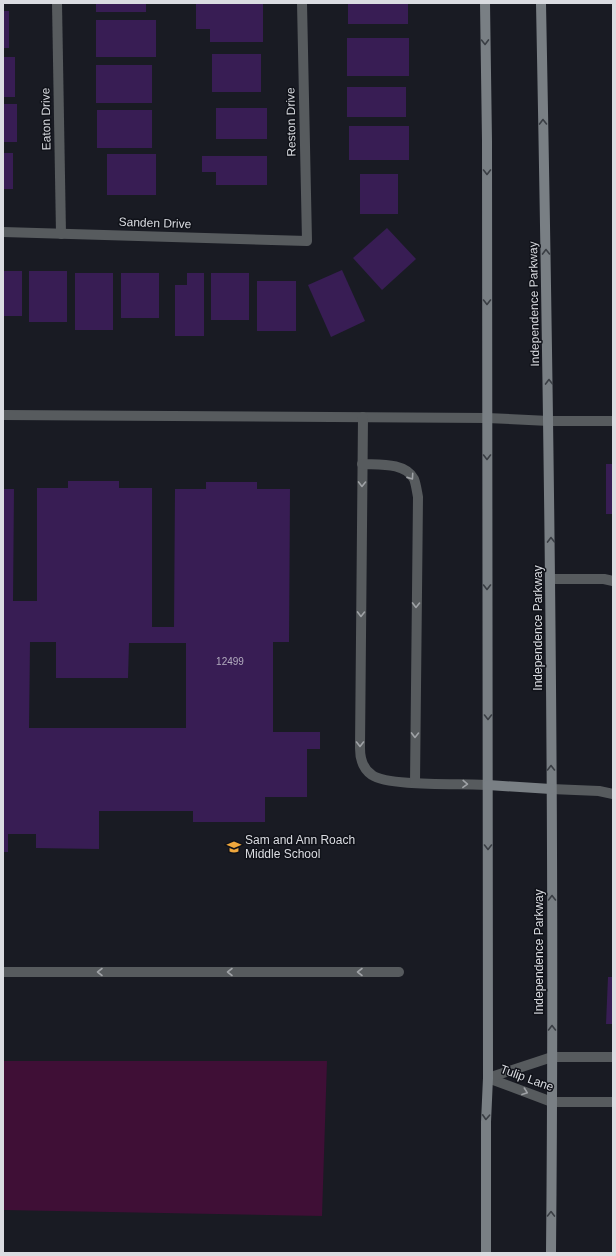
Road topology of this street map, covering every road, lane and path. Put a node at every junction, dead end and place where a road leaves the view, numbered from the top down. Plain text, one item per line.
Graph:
1 (57, 3) edge
2 (302, 3) edge
3 (485, 3) edge
4 (541, 3) edge
5 (3, 232) edge
6 (61, 234) junction
7 (307, 241) joint
8 (3, 415) edge
9 (363, 416) junction
10 (487, 418) junction
11 (549, 421) junction
12 (613, 421) edge
13 (362, 464) junction
14 (551, 578) junction
15 (613, 581) edge
16 (414, 783) junction
17 (488, 785) junction
18 (551, 789) junction
19 (613, 794) edge
20 (3, 972) edge
21 (399, 972) dead end
22 (552, 1057) junction
23 (613, 1057) edge
24 (488, 1078) junction
25 (552, 1102) junction
26 (613, 1102) edge
27 (486, 1253) edge
28 (551, 1253) edge

1 - 6 street, Eaton Drive
2 - 7 street, Reston Drive
3 -> 10 main road
11 -> 4 main road, Independence Parkway
5 - 6 street, Sanden Drive
6 - 7 street, Sanden Drive
8 - 9 street
9 - 10 street
9 - 13 street
10 - 11 street
10 -> 17 main road
11 - 12 street
14 -> 11 main road, Independence Parkway
13 -> 16 street
13 -> 16 street
14 - 15 street
18 -> 14 main road, Independence Parkway
16 -> 17 street
17 - 18 main road
17 -> 24 main road
18 - 19 street
22 -> 18 main road, Independence Parkway
21 -> 20 street
22 - 23 street, Tulip Lane
22 - 24 street, Tulip Lane
22 - 25 main road, Independence Parkway
24 -> 25 street, Tulip Lane
24 -> 27 main road
25 - 26 street, Tulip Lane
28 -> 25 main road, Independence Parkway

